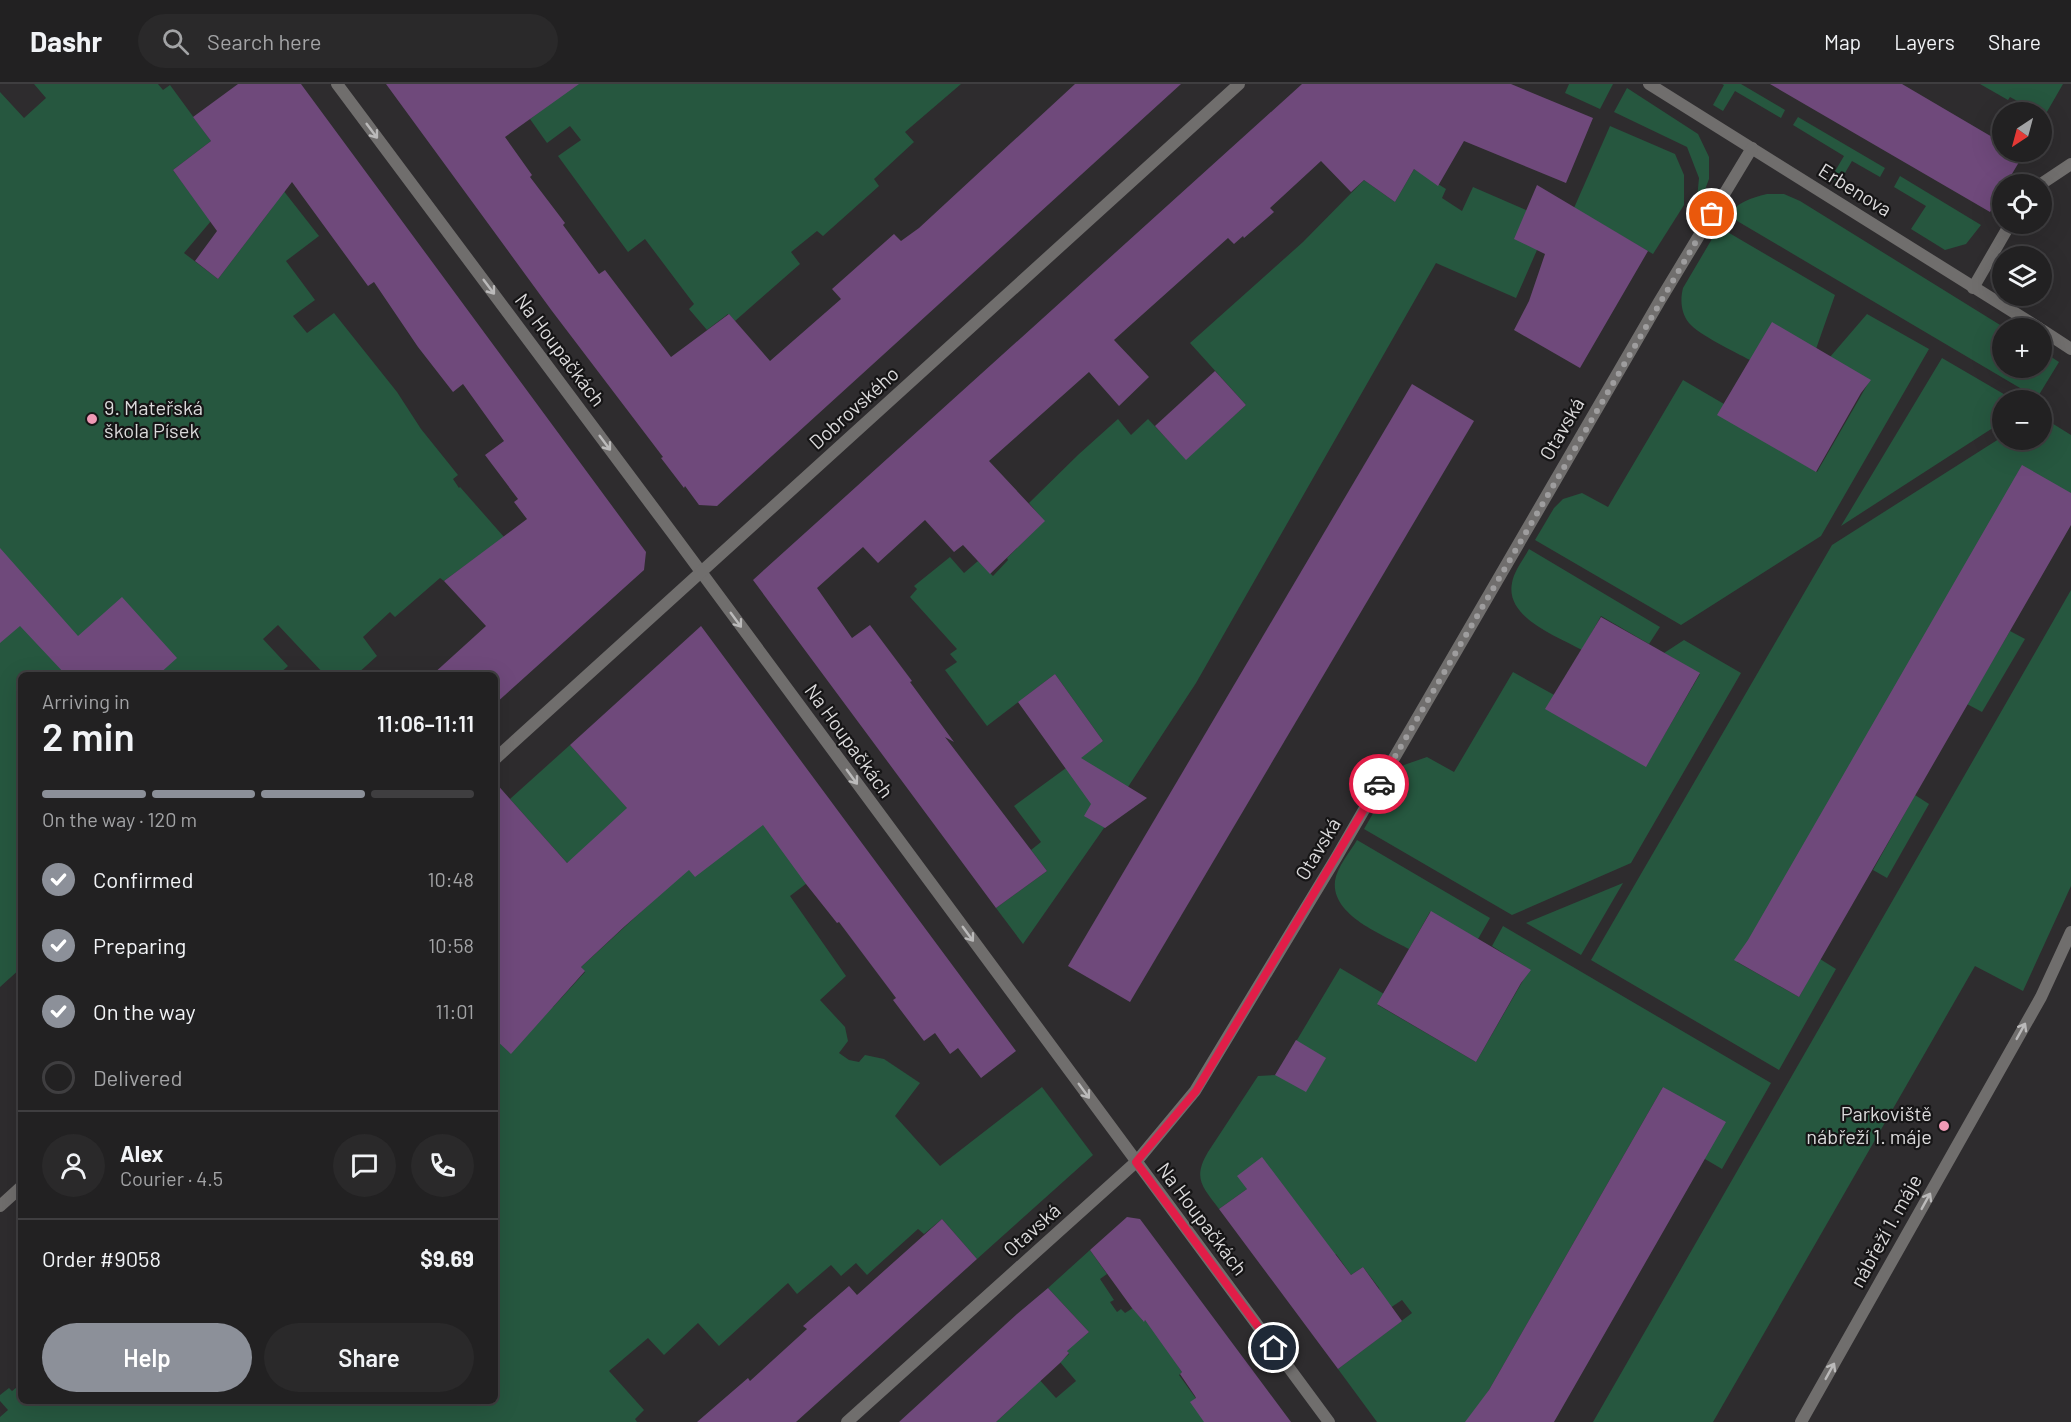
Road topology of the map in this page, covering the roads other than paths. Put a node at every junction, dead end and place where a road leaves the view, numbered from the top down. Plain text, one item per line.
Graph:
1 (337, 84) edge
2 (1239, 84) edge
3 (1650, 84) edge
4 (1752, 148) junction
5 (2071, 164) edge
6 (2052, 177) edge
7 (2004, 234) edge
8 (1973, 288) junction
9 (2022, 318) edge
10 (2052, 337) edge
11 (2071, 349) edge
12 (702, 573) junction
13 (498, 756) edge
14 (2071, 932) edge
15 (1136, 1162) junction
16 (18, 1190) edge
17 (0, 1206) edge
18 (847, 1422) edge
19 (1329, 1422) edge
20 (1801, 1422) edge

1 -> 12 street, Na Houpačkách
2 - 12 street, Dobrovského
3 - 4 street, Erbenova
4 - 8 street, Erbenova
4 - 15 street, Otavská
5 - 6 street
7 - 8 street
8 - 9 street, Erbenova
10 - 11 street, Erbenova
12 - 13 street, Dobrovského
12 -> 15 street, Na Houpačkách
20 -> 14 street, nábřeží 1. máje
15 - 18 street, Otavská
15 - 19 street, Na Houpačkách
16 - 17 street

